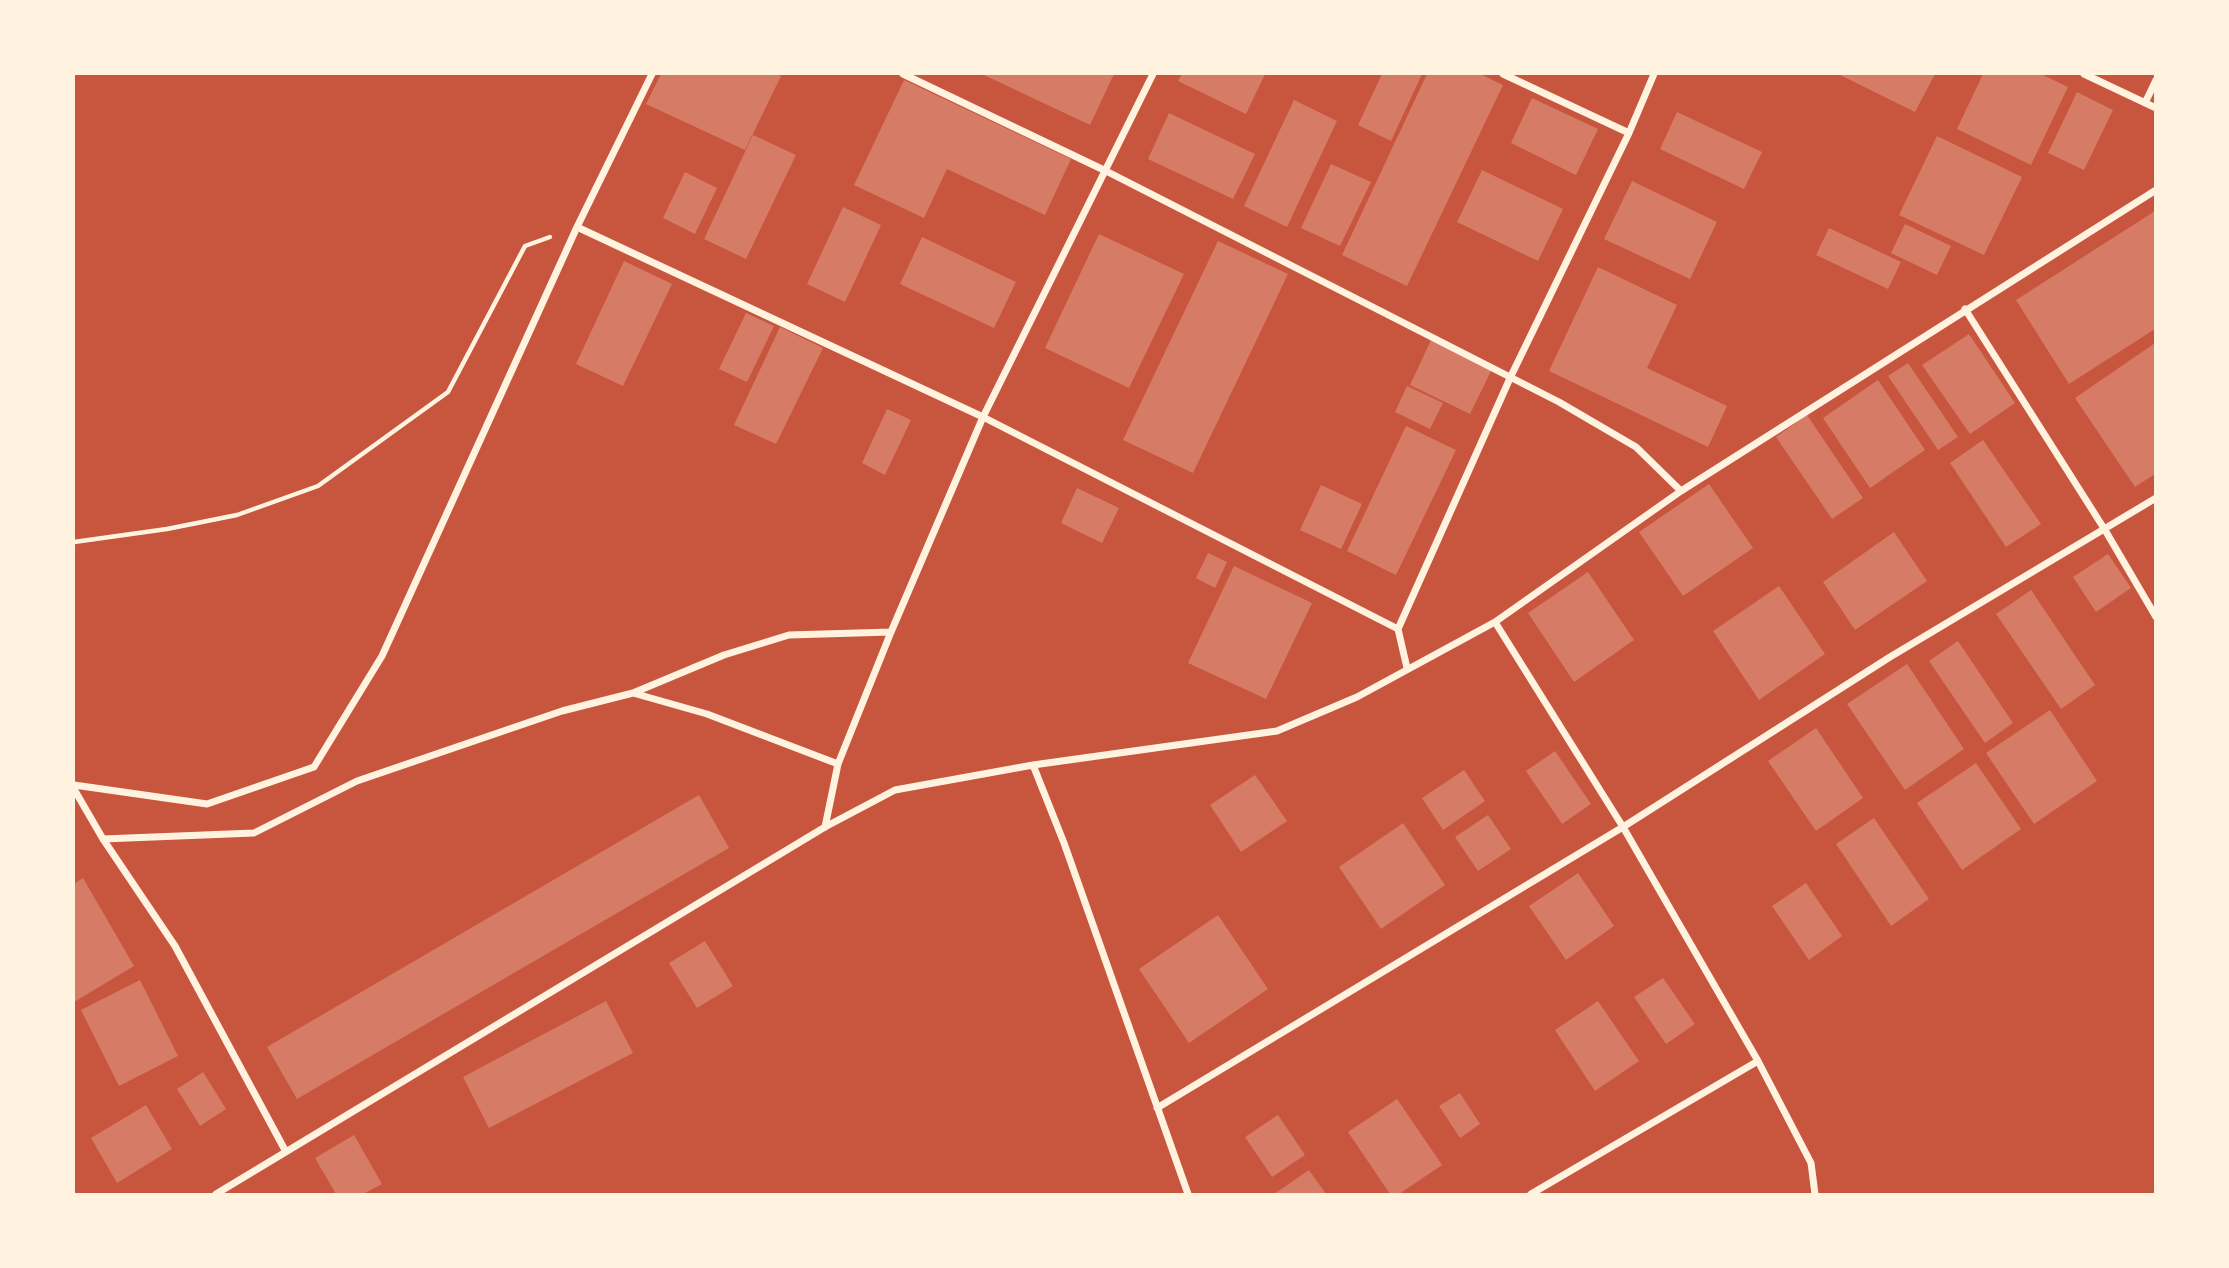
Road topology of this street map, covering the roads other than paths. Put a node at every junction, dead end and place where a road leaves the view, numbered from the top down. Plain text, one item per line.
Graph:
1 (652, 74) edge
2 (903, 74) edge
3 (1153, 74) edge
4 (1503, 74) edge
5 (1654, 74) edge
6 (2084, 74) edge
7 (2155, 80) edge
8 (2144, 103) junction
9 (2155, 108) edge
10 (1629, 133) junction
11 (1106, 171) junction
12 (2155, 190) edge
13 (577, 227) junction
14 (1965, 309) junction
15 (1511, 376) junction
16 (983, 417) junction
17 (1681, 491) junction
18 (2155, 498) edge
19 (2105, 530) junction
20 (2155, 617) edge
21 (1495, 621) junction
22 (1398, 629) junction
23 (891, 632) junction
24 (1407, 668) junction
25 (633, 692) junction
26 (838, 764) junction
27 (1033, 765) junction
28 (74, 787) edge
29 (825, 827) junction
30 (1623, 827) junction
31 (103, 839) junction
32 (1758, 1061) junction
33 (1157, 1108) junction
34 (286, 1152) junction
35 (216, 1195) edge
36 (1188, 1195) edge
37 (1531, 1195) edge
38 (1815, 1195) edge

1 - 13 street
2 - 11 street
3 - 11 street
4 - 10 street
5 - 10 street
6 - 8 street
7 - 8 street
8 - 9 street
10 - 15 street
11 - 15 street
11 - 16 street
12 - 14 street
13 - 16 street
13 - 28 street
14 - 17 street
14 - 19 street
15 - 17 street
15 - 22 street
16 - 22 street
16 - 23 street
17 - 21 street
18 - 19 street
19 - 20 street
19 - 30 street
21 - 24 street
21 - 30 street
22 - 24 street
23 - 25 street
23 - 26 street
24 - 27 street
25 - 26 street
25 - 31 street
26 - 29 street
27 - 29 street
27 - 33 street
28 - 31 street
29 - 34 street
30 - 32 street
30 - 33 street
31 - 34 street
32 - 37 street
32 - 38 street
33 - 36 street
34 - 35 street

